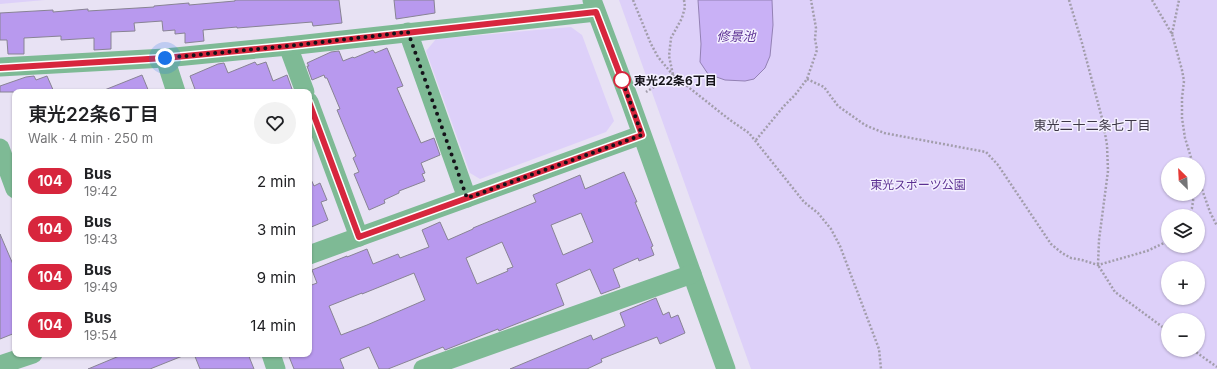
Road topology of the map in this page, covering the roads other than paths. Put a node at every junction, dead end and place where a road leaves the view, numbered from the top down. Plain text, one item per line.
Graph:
1 (594, 6) edge
2 (408, 32) junction
3 (288, 46) junction
4 (165, 58) junction
5 (0, 68) edge
6 (175, 89) edge
7 (304, 89) edge
8 (312, 110) edge
9 (642, 135) junction
10 (0, 148) edge
11 (12, 181) edge
12 (467, 198) junction
13 (359, 237) junction
14 (312, 254) edge
15 (692, 274) junction
16 (24, 357) edge
17 (272, 357) edge
18 (0, 365) edge
19 (276, 369) edge
20 (423, 369) edge
21 (726, 369) edge

1 - 2 street
1 - 9 street
2 - 3 street
2 - 12 street
3 - 4 street
3 - 7 street
4 - 5 street
4 - 6 street
8 - 13 street
9 - 12 street
9 - 15 street
10 - 11 street
12 - 13 street
13 - 14 street
15 - 20 street
15 - 21 street
16 - 18 street
17 - 19 street

